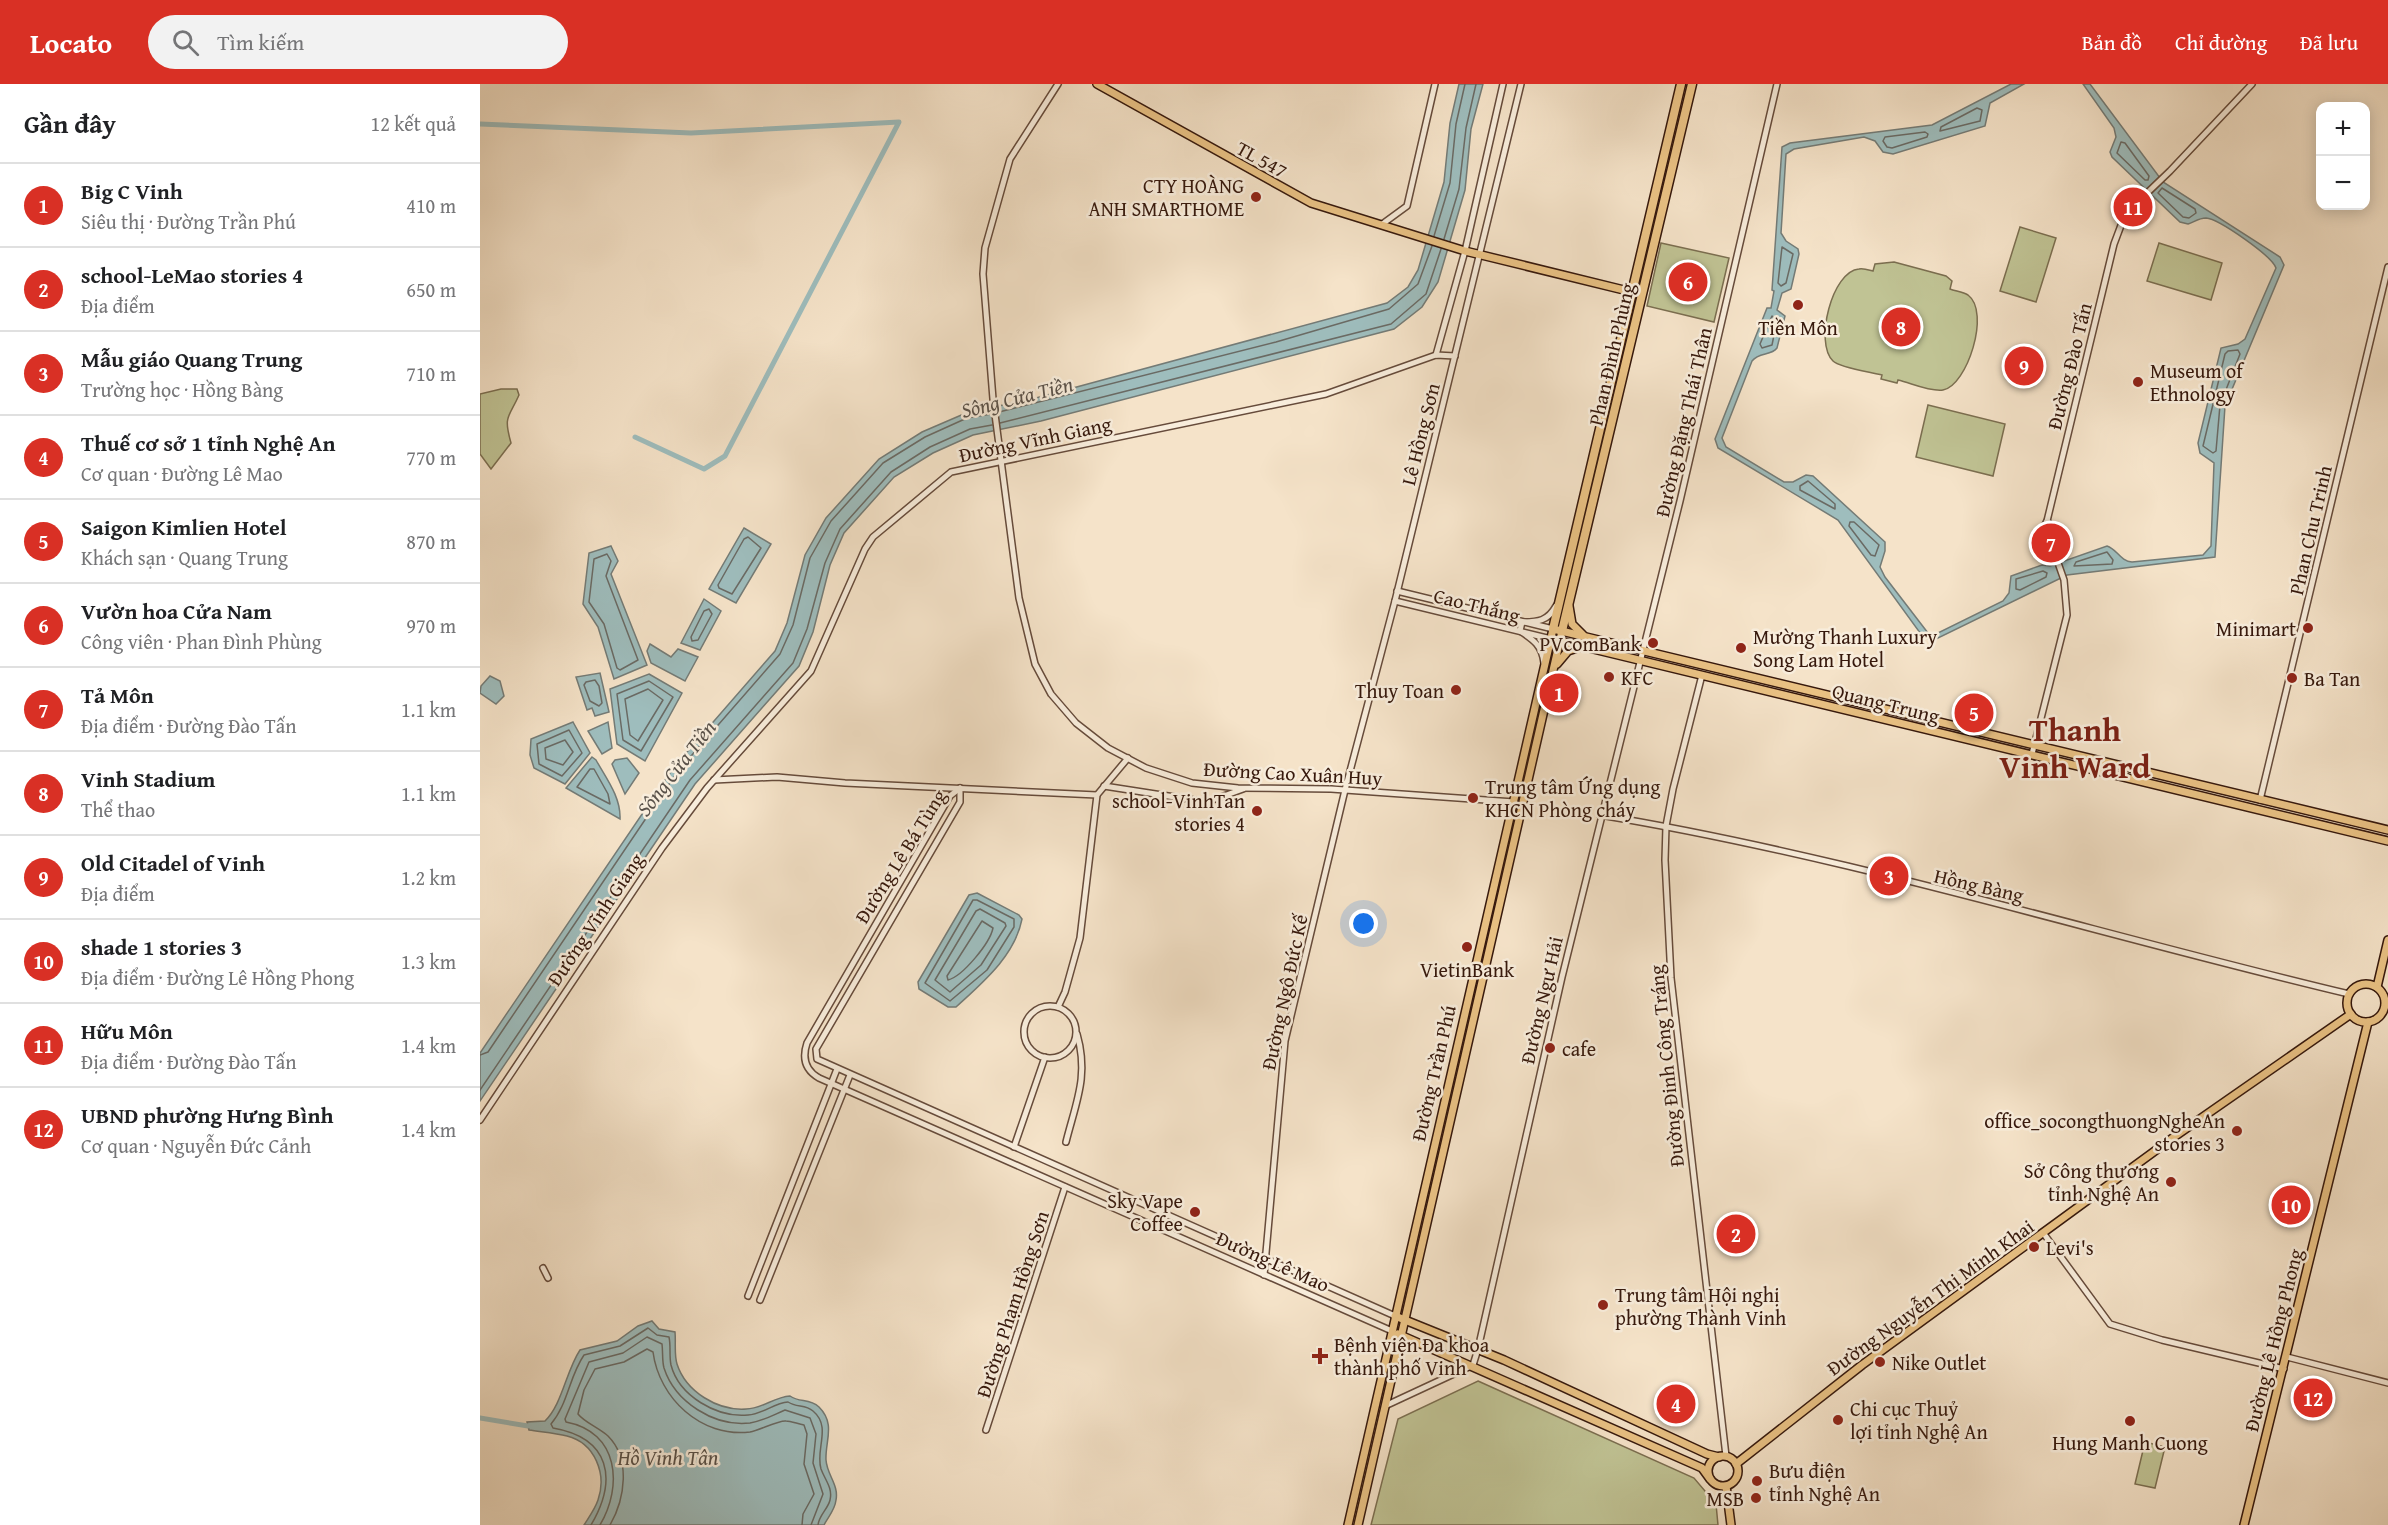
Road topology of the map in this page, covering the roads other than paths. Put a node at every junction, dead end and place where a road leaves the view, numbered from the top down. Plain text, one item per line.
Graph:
1 (1058, 84) edge
2 (1097, 84) edge
3 (1435, 84) edge
4 (1503, 84) edge
5 (1521, 84) edge
6 (1681, 84) edge
7 (1692, 84) edge
8 (1777, 84) edge
9 (2252, 84) edge
10 (1664, 154) junction
11 (1675, 156) junction
12 (2146, 194) junction
13 (2123, 220) junction
14 (1381, 225) junction
15 (1465, 251) junction
16 (1480, 255) junction
17 (2388, 267) edge
18 (1632, 292) junction
19 (1634, 307) junction
20 (1437, 355) junction
21 (1455, 356) junction
22 (1002, 462) junction
23 (2047, 521) junction
24 (2058, 561) junction
25 (1397, 591) junction
26 (1395, 601) junction
27 (1565, 601) junction
28 (1455, 605) junction
29 (1453, 615) junction
30 (1522, 622) junction
31 (1520, 631) junction
32 (1556, 635) junction
33 (1587, 638) junction
34 (1585, 647) junction
35 (1642, 650) junction
36 (1640, 660) junction
37 (1704, 664) junction
38 (1545, 666) junction
39 (1554, 669) junction
40 (1702, 675) junction
41 (1784, 684) junction
42 (1782, 695) junction
43 (1535, 707) junction
44 (1544, 710) junction
45 (1955, 725) junction
46 (1953, 736) junction
47 (2035, 745) junction
48 (2032, 754) junction
49 (1529, 755) junction
50 (1128, 758) junction
51 (714, 780) junction
52 (1104, 786) junction
53 (960, 788) junction
54 (1247, 788) junction
55 (1345, 790) junction
56 (1097, 795) junction
57 (2260, 800) junction
58 (1514, 802) junction
59 (1522, 804) junction
60 (2258, 810) junction
61 (1600, 815) junction
62 (1666, 826) junction
63 (2388, 830) edge
64 (2388, 843) edge
65 (2388, 940) edge
66 (1475, 963) junction
67 (1486, 965) junction
68 (2388, 987) edge
69 (2379, 990) junction
70 (2349, 994) junction
71 (1058, 1007) junction
72 (2350, 1014) junction
73 (2368, 1022) junction
74 (1076, 1032) junction
75 (1045, 1058) junction
76 (1452, 1062) junction
77 (824, 1063) joint
78 (1463, 1065) junction
79 (837, 1069) junction
80 (850, 1075) junction
81 (819, 1078) joint
82 (831, 1084) junction
83 (844, 1090) junction
84 (480, 1120) edge
85 (1434, 1139) junction
86 (1446, 1141) junction
87 (1066, 1142) dead end
88 (1014, 1147) junction
89 (1065, 1187) junction
90 (2044, 1234) junction
91 (1265, 1259) junction
92 (543, 1268) dead end
93 (1264, 1275) junction
94 (548, 1278) dead end
95 (748, 1296) dead end
96 (760, 1300) dead end
97 (1395, 1316) junction
98 (1406, 1320) junction
99 (1392, 1331) junction
100 (1402, 1336) junction
101 (1478, 1349) junction
102 (2287, 1357) junction
103 (1473, 1365) junction
104 (2284, 1369) junction
105 (2388, 1383) edge
106 (1387, 1405) junction
107 (986, 1430) dead end
108 (1671, 1438) junction
109 (1665, 1452) junction
110 (1722, 1456) junction
111 (1736, 1464) junction
112 (1710, 1479) junction
113 (1726, 1486) junction
114 (1352, 1509) junction
115 (1361, 1512) junction
116 (1348, 1525) edge
117 (1358, 1525) edge
118 (1731, 1525) edge
119 (2244, 1525) edge

1 - 22 street, Đường Cao Xuân Huy
2 - 14 main road, TL 547
3 - 14 street
4 - 15 street
5 - 16 street, Lê Hồng Sơn
6 - 10 highway, Phan Đình Phùng
7 - 11 highway, Phan Đình Phùng
8 - 35 street, Đường Đặng Thái Thân
9 - 12 street, Đường Đào Tấn
10 - 11 main road
10 - 18 highway, Phan Đình Phùng
11 - 19 highway, Phan Đình Phùng
12 - 13 street, Đường Đào Tấn
12 - 13 street, Đường Đào Tấn
13 - 23 street, Đường Đào Tấn
14 - 15 main road, TL 547
15 - 16 main road
15 - 20 street
16 - 18 main road
16 - 21 street, Lê Hồng Sơn
17 - 57 street, Phan Chu Trinh
18 - 19 highway, Phan Đình Phùng
19 - 27 highway, Phan Đình Phùng
20 - 21 street, Đường Vĩnh Giang
20 - 22 street, Đường Vĩnh Giang
21 - 25 street, Lê Hồng Sơn
22 - 50 street, Đường Cao Xuân Huy
22 - 51 street, Đường Vĩnh Giang
23 - 24 street, Đường Đào Tấn
23 - 24 street, Đường Đào Tấn
24 - 47 street, Đường Đào Tấn
25 - 26 street, Lê Hồng Sơn
25 - 28 street
26 - 29 street, Cao Thắng
26 - 55 street, Lê Hồng Sơn
27 - 30 street
27 - 32 highway, Phan Đình Phùng
27 - 33 main road
28 - 29 street
28 - 30 street
29 - 31 street, Cao Thắng
30 - 31 street
30 - 32 street
31 - 32 street, Cao Thắng
31 - 38 street
32 - 33 main road, Quang Trung
32 - 34 main road, Quang Trung
32 - 38 main road, Đường Trần Phú
32 - 39 main road, Đường Trần Phú
33 - 35 main road, Quang Trung
34 - 36 main road, Quang Trung
34 - 39 main road
35 - 36 street, Đường Đặng Thái Thân
35 - 37 main road, Quang Trung
36 - 40 main road, Quang Trung
36 - 61 street, Đường Ngư Hải
37 - 40 main road
37 - 41 main road, Quang Trung
38 - 43 main road, Đường Trần Phú
39 - 44 main road, Đường Trần Phú
40 - 42 main road, Quang Trung
40 - 62 street, Đường Đinh Công Tráng
41 - 42 main road
41 - 45 main road, Quang Trung
42 - 46 main road, Quang Trung
43 - 44 main road
43 - 49 main road, Đường Trần Phú
44 - 49 main road, Đường Trần Phú
45 - 46 main road
45 - 47 main road, Quang Trung
46 - 48 main road, Quang Trung
47 - 48 street, Đường Đào Tấn
47 - 57 main road, Quang Trung
48 - 60 main road, Quang Trung
49 - 58 main road, Đường Trần Phú
49 - 59 main road, Đường Trần Phú
50 - 52 street
50 - 54 street, Đường Cao Xuân Huy
51 - 53 street
51 - 84 street, Đường Vĩnh Giang
52 - 54 street
52 - 56 street
53 - 56 street
53 - 77 street, Đường Lê Bá Tùng
53 - 81 street, Đường Lê Bá Tùng
54 - 55 street, Đường Cao Xuân Huy
55 - 58 street, Đường Cao Xuân Huy
55 - 91 street, Đường Ngô Đức Kế
56 - 71 street
57 - 60 main road
57 - 63 main road, Quang Trung
58 - 59 main road
58 - 66 main road, Đường Trần Phú
59 - 67 main road, Đường Trần Phú
60 - 64 main road, Quang Trung
61 - 62 street, Hồng Bàng
61 - 101 street, Đường Ngư Hải
62 - 70 street, Hồng Bàng
62 - 110 street, Đường Đinh Công Tráng
65 - 69 main road
66 - 67 main road
66 - 76 main road, Đường Trần Phú
67 - 78 main road, Đường Trần Phú
68 - 69 main road
69 - 70 main road
69 - 73 main road
70 - 72 main road
71 - 74 street
71 - 75 street
72 - 73 main road
72 - 90 main road, Đường Nguyễn Thị Minh Khai
73 - 102 main road, Đường Lê Hồng Phong
74 - 75 street
74 - 87 street
75 - 88 street
76 - 78 main road
76 - 85 main road, Đường Trần Phú
77 - 79 street, Đường Lê Mao
78 - 86 main road, Đường Trần Phú
79 - 80 street, Đường Lê Mao
79 - 82 street
80 - 83 street
80 - 88 street, Đường Lê Mao
81 - 82 street, Đường Lê Mao
82 - 83 street, Đường Lê Mao
82 - 95 street
83 - 89 street, Đường Lê Mao
83 - 96 street
85 - 86 main road
85 - 97 main road, Đường Trần Phú
86 - 98 main road, Đường Trần Phú
88 - 91 street, Đường Lê Mao
89 - 93 street, Đường Lê Mao
89 - 107 street, Đường Phạm Hồng Sơn
90 - 104 street
90 - 111 main road, Đường Nguyễn Thị Minh Khai
91 - 93 street, Đường Ngô Đức Kế
91 - 97 street, Đường Lê Mao
92 - 94 street
93 - 99 street, Đường Lê Mao
97 - 98 main road, Đường Lê Mao
97 - 99 main road, Đường Trần Phú
98 - 100 main road, Đường Trần Phú
98 - 101 main road, Đường Lê Mao
99 - 100 main road, Đường Lê Mao
99 - 114 main road, Đường Trần Phú
100 - 103 main road, Đường Lê Mao
100 - 106 main road, Đường Trần Phú
101 - 103 street, Đường Ngư Hải
101 - 108 main road, Đường Lê Mao
102 - 104 main road, Đường Lê Hồng Phong
102 - 105 street
103 - 106 street
103 - 109 main road, Đường Lê Mao
104 - 119 main road, Đường Lê Hồng Phong
106 - 115 main road, Đường Trần Phú
108 - 109 main road
108 - 110 main road, Đường Lê Mao
109 - 112 main road, Đường Lê Mao
110 - 111 main road
110 - 112 main road
111 - 113 main road
112 - 113 main road
113 - 118 main road
114 - 115 main road
114 - 116 main road, Đường Trần Phú
115 - 117 main road, Đường Trần Phú

